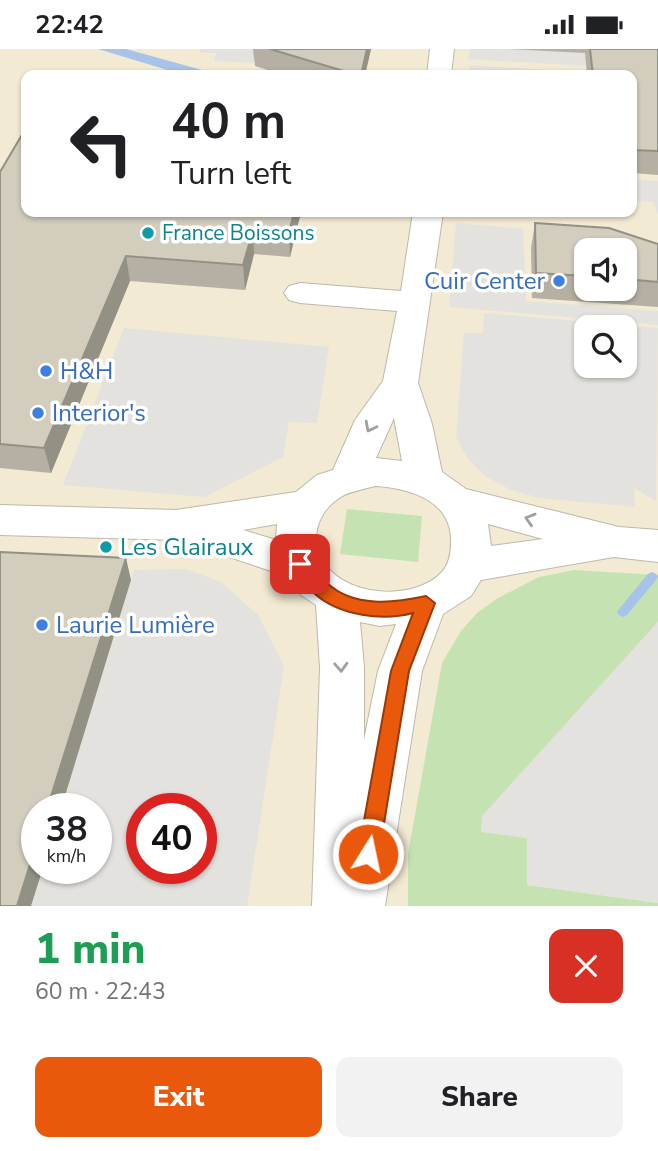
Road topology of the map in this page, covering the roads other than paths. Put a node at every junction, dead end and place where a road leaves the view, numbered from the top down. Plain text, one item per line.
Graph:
1 (442, 49) edge
2 (440, 70) edge
3 (427, 217) edge
4 (299, 293) dead end
5 (415, 302) junction
6 (400, 383) junction
7 (350, 476) junction
8 (439, 490) junction
9 (305, 505) junction
10 (0, 520) edge
11 (176, 525) junction
12 (639, 545) edge
13 (300, 564) junction
14 (468, 565) junction
15 (337, 599) junction
16 (426, 603) junction
17 (338, 906) edge
18 (359, 906) edge

1 - 2 street
3 - 5 street
4 - 5 street
5 - 6 street
6 -> 7 street
6 - 8 street
7 - 8 street
7 - 9 street
12 -> 8 street
8 - 14 street
9 - 11 street
9 - 13 street
10 - 11 street
11 - 13 street
12 - 14 street
13 - 15 street
14 - 16 street
15 - 16 street
15 -> 17 street
16 - 18 street

